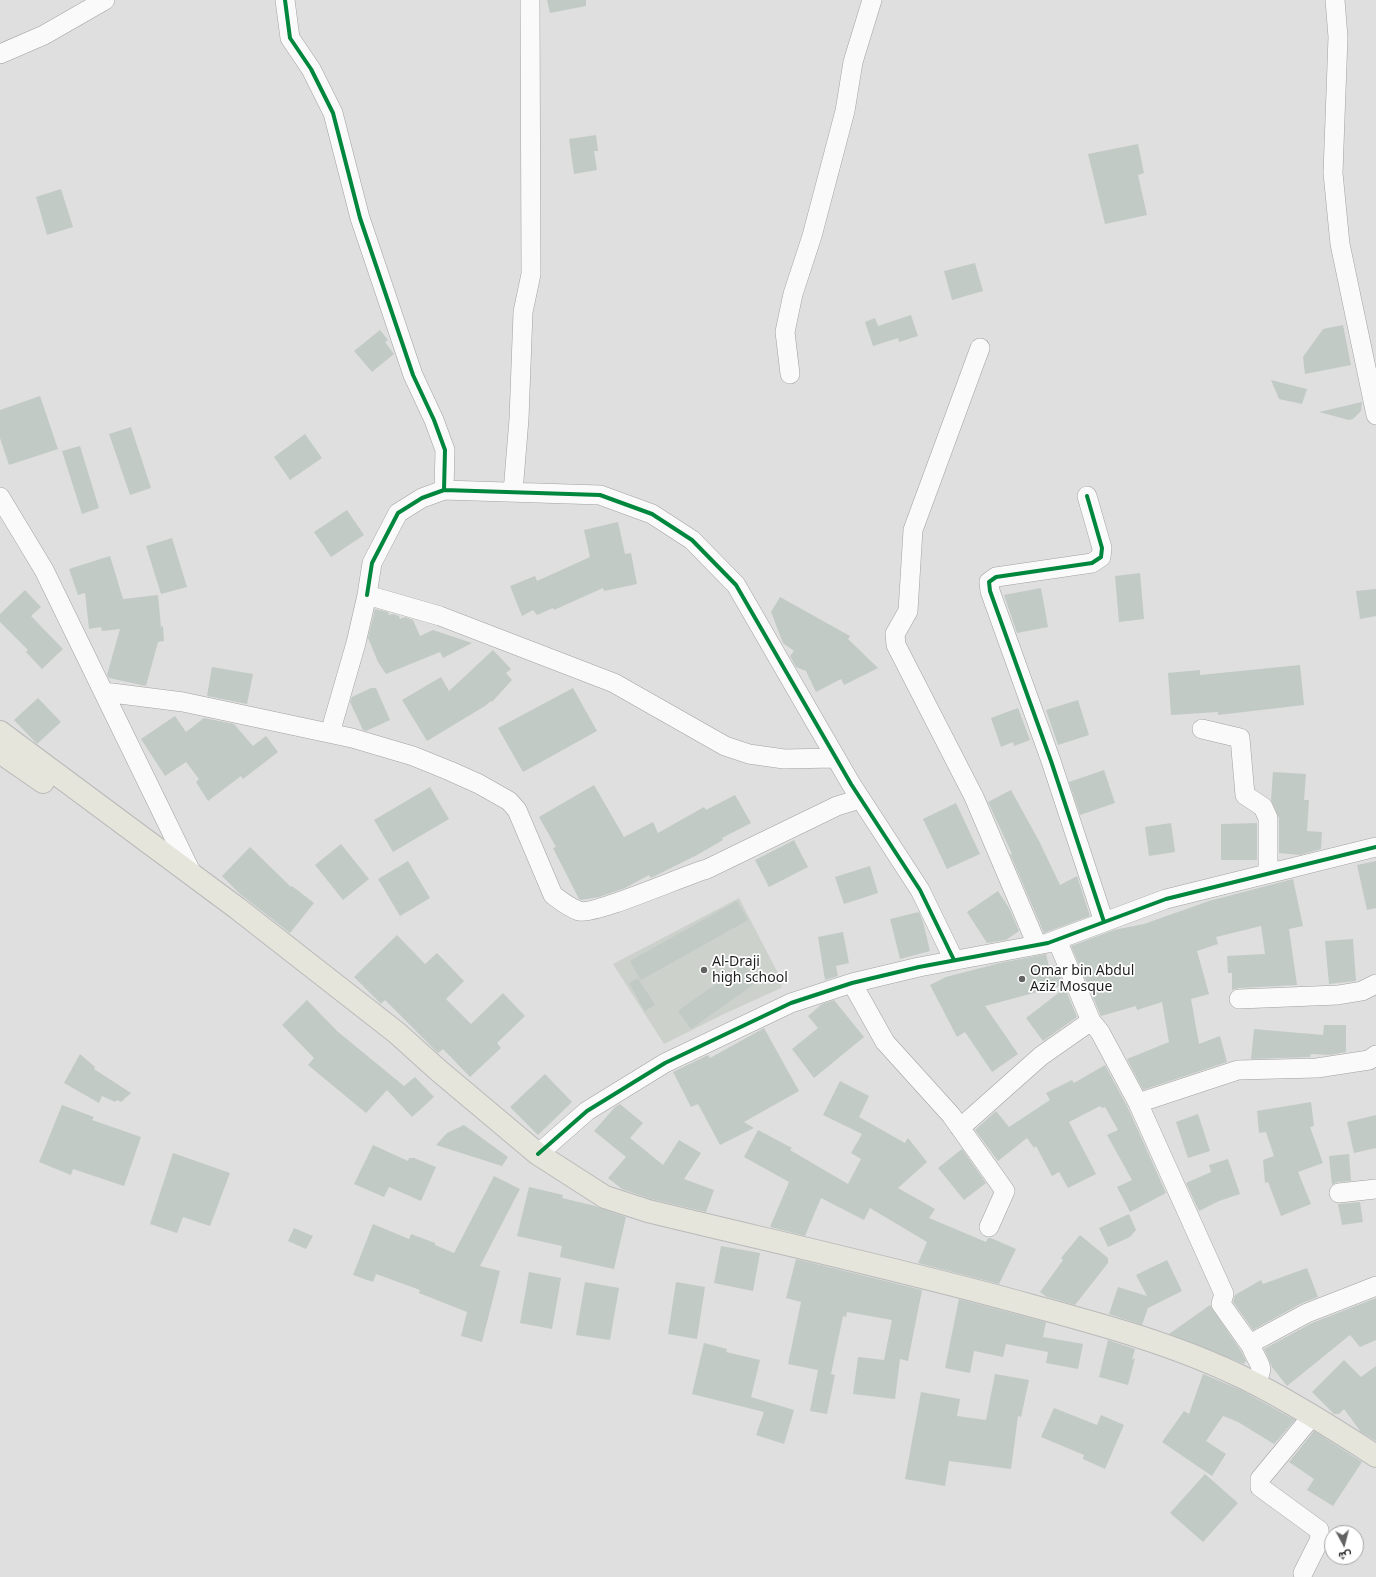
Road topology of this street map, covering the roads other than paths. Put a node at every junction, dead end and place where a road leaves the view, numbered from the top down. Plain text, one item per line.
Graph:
1 (105, 0) edge
2 (285, 0) edge
3 (530, 0) edge
4 (872, 0) edge
5 (1335, 0) edge
6 (0, 54) edge
7 (980, 348) dead end
8 (790, 374) dead end
9 (1376, 415) edge
10 (444, 490) junction
11 (513, 492) junction
12 (1087, 496) dead end
13 (0, 497) edge
14 (367, 595) junction
15 (104, 692) junction
16 (1202, 729) dead end
17 (0, 732) edge
18 (330, 733) junction
19 (0, 752) edge
20 (835, 758) junction
21 (860, 799) junction
22 (1376, 846) edge
23 (1268, 874) junction
24 (194, 876) junction
25 (1104, 922) junction
26 (1057, 940) junction
27 (1037, 945) junction
28 (954, 960) junction
29 (852, 983) junction
30 (1376, 984) edge
31 (1239, 998) dead end
32 (1091, 1021) junction
33 (1376, 1055) edge
34 (438, 1070) junction
35 (1138, 1103) junction
36 (960, 1128) junction
37 (538, 1154) junction
38 (1376, 1190) edge
39 (1339, 1193) dead end
40 (989, 1227) dead end
41 (1376, 1286) edge
42 (1251, 1346) junction
43 (1254, 1384) junction
44 (1314, 1415) junction
45 (1376, 1456) edge
46 (1303, 1573) dead end

1 - 6 street
2 - 10 street
3 - 11 street
4 - 8 street
5 - 9 street
7 - 27 street
10 - 11 street
10 - 14 street
11 - 20 street
12 - 25 street
13 - 15 street
14 - 18 street
14 - 20 street
15 - 18 street
15 - 24 street
16 - 23 street
17 - 24 main road
18 - 21 street
19 - 34 main road
20 - 21 street
21 - 28 street
22 - 23 street
23 - 25 street
24 - 34 main road
25 - 26 street
26 - 27 street
26 - 32 street
27 - 28 street
28 - 29 street
29 - 36 street
29 - 37 street
30 - 31 street
32 - 35 street
32 - 36 street
33 - 35 street
34 - 37 main road
35 - 42 street
36 - 40 street
37 - 43 main road
38 - 39 street
41 - 42 street
42 - 43 street
43 - 44 main road
44 - 45 main road
44 - 46 street

